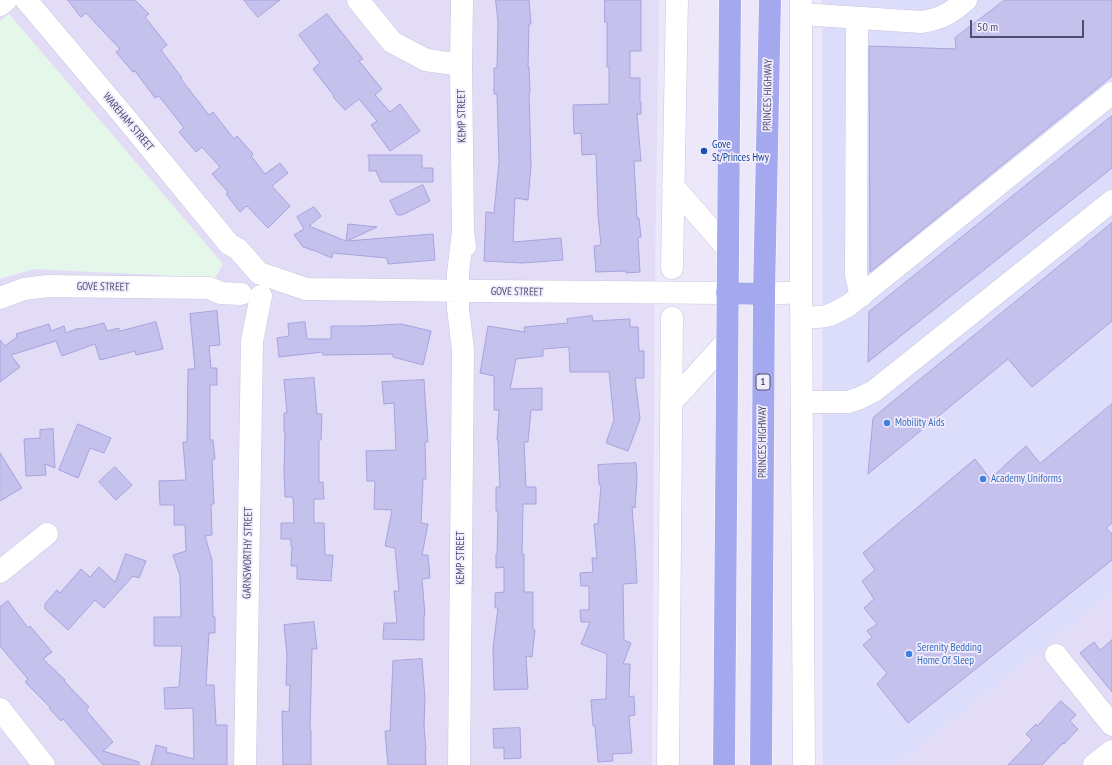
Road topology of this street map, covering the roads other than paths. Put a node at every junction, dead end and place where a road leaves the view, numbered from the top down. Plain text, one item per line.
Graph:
1 (6, 0) edge
2 (26, 0) edge
3 (358, 0) edge
4 (462, 0) edge
5 (677, 0) edge
6 (730, 0) edge
7 (770, 0) edge
8 (966, 0) edge
9 (0, 5) edge
10 (801, 7) edge
11 (857, 18) junction
12 (461, 65) junction
13 (1112, 93) edge
14 (673, 186) junction
15 (1112, 201) edge
16 (728, 248) junction
17 (672, 268) dead end
18 (251, 285) junction
19 (464, 291) junction
20 (801, 292) junction
21 (727, 293) junction
22 (764, 294) junction
23 (861, 296) junction
24 (0, 298) edge
25 (801, 317) junction
26 (672, 318) dead end
27 (727, 341) junction
28 (802, 402) junction
29 (670, 403) junction
30 (47, 534) dead end
31 (0, 572) edge
32 (1056, 655) dead end
33 (0, 709) edge
34 (1112, 724) edge
35 (1112, 751) edge
36 (44, 765) edge
37 (245, 765) edge
38 (459, 765) edge
39 (668, 765) edge
40 (724, 765) edge
41 (761, 765) edge
42 (804, 765) edge
43 (1094, 765) edge

1 - 9 street
2 - 18 street, WAREHAM STREET
3 - 12 street
4 - 12 street, KEMP STREET
5 - 14 street
6 - 16 highway
7 - 22 highway, PRINCES HIGHWAY / 1
8 - 11 street
10 - 11 street
10 - 20 street
11 - 23 street
12 - 19 street, KEMP STREET
13 - 23 street
14 - 16 street
14 - 17 street
15 - 28 street
16 - 21 highway
18 - 19 street, GOVE STREET
18 - 24 street, GOVE STREET
18 - 37 street, GARNSWORTHY STREET
19 - 21 street, GOVE STREET
19 - 38 street, KEMP STREET
20 - 22 street
20 - 25 street
21 - 22 highway
21 - 27 highway
22 - 41 highway, PRINCES HIGHWAY / 1
23 - 25 street
25 - 28 street
26 - 29 street
27 - 29 street
27 - 40 highway
28 - 42 street
29 - 39 street
30 - 31 street
32 - 34 street
33 - 36 street
35 - 43 street

